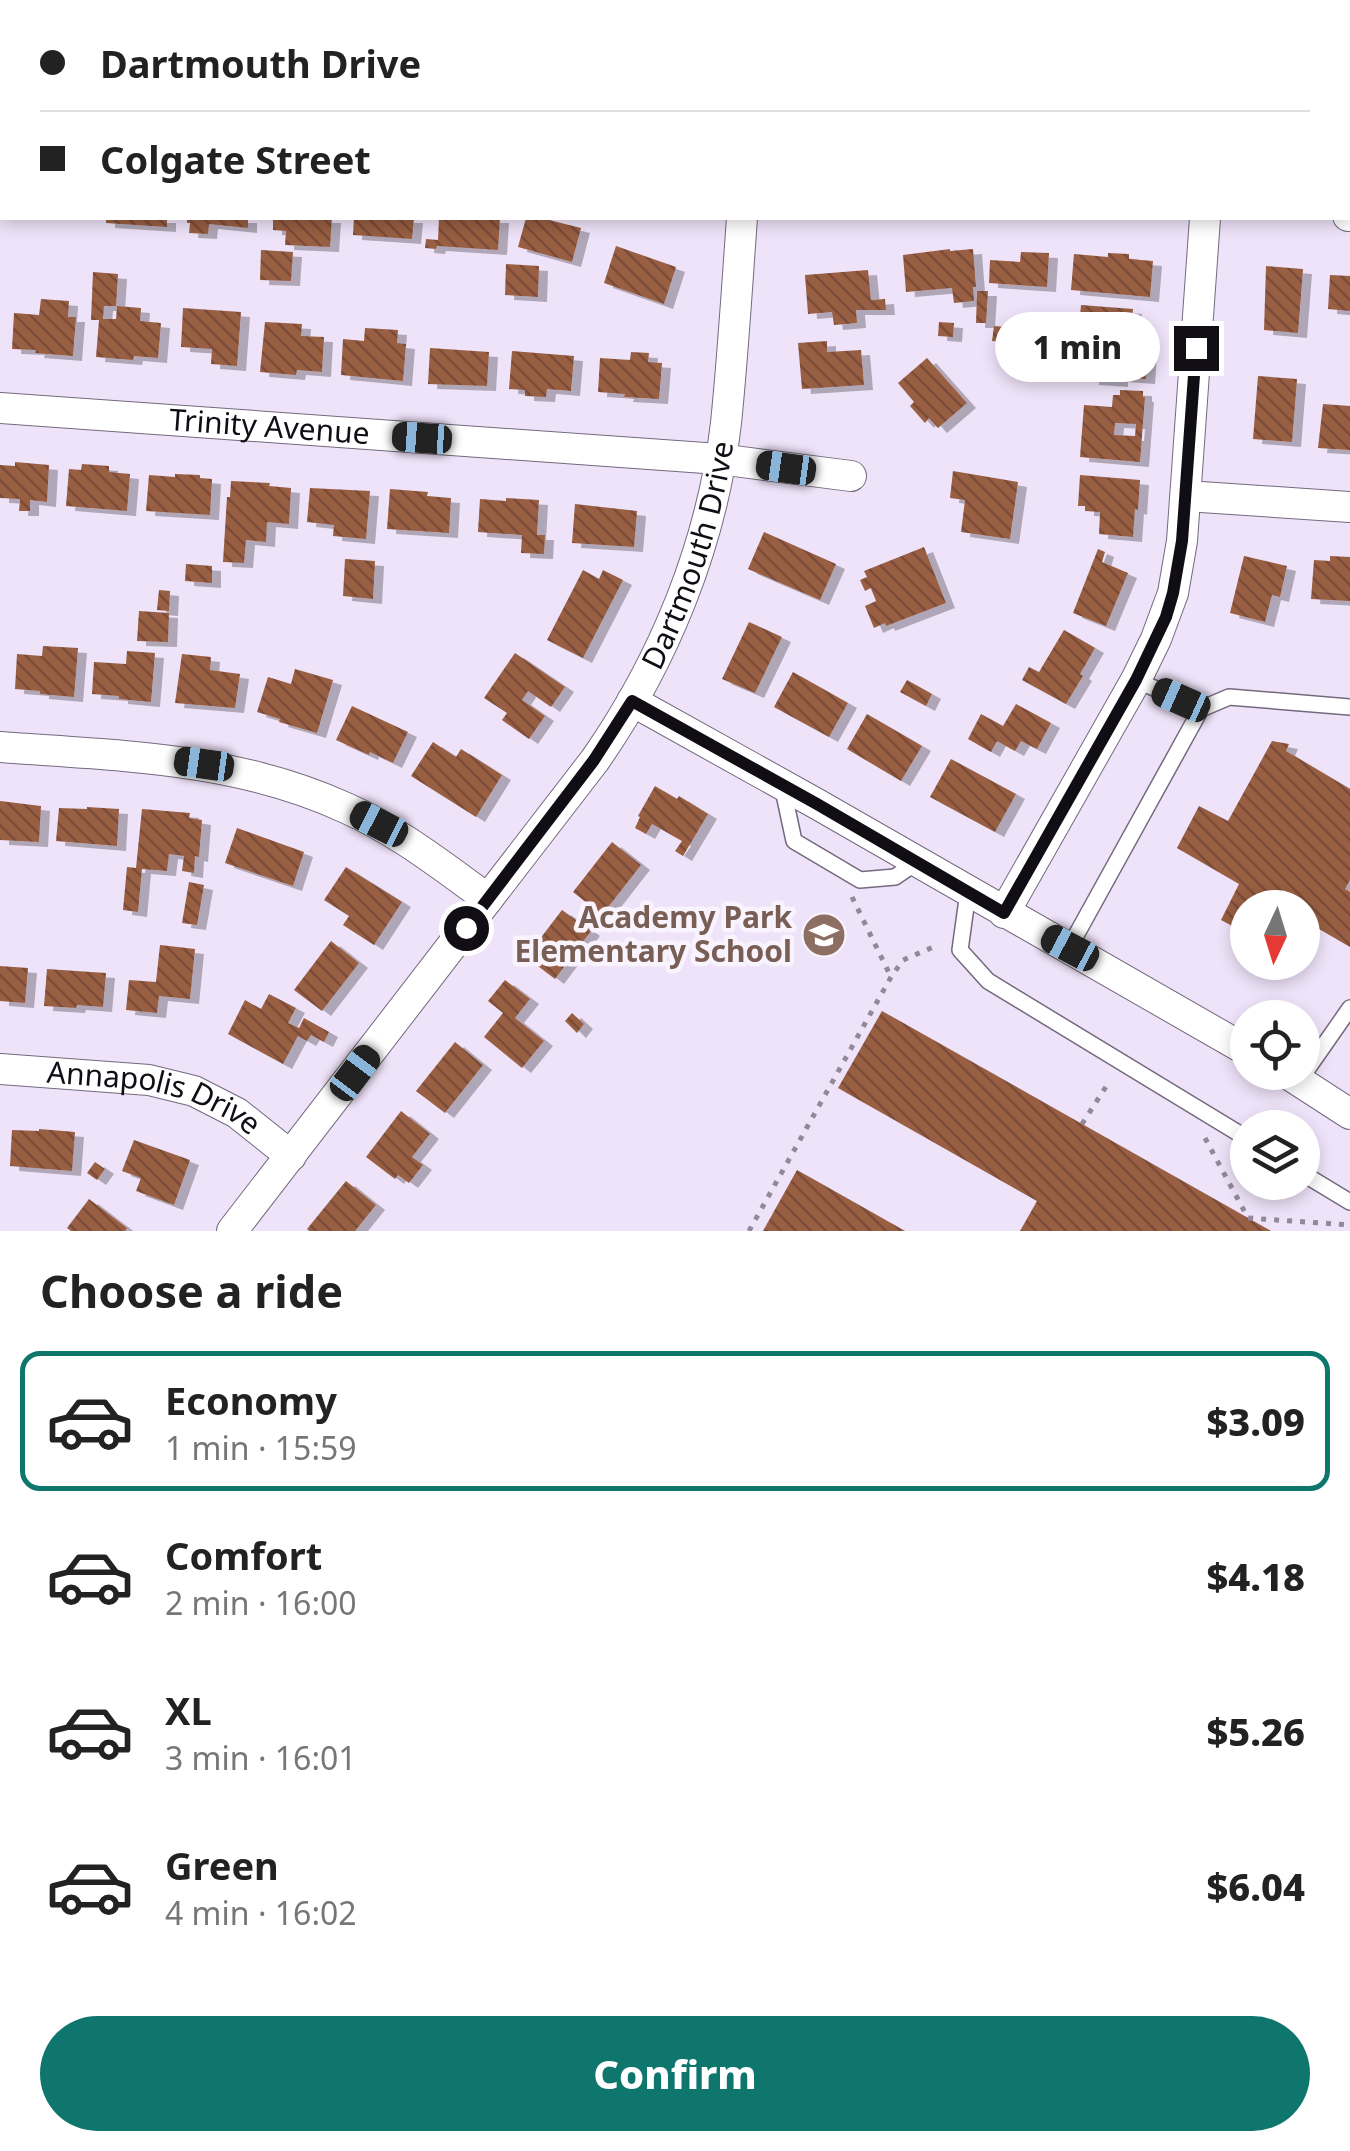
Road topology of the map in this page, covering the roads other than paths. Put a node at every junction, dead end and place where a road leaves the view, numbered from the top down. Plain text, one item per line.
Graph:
1 (742, 220) edge
2 (1205, 220) edge
3 (0, 408) edge
4 (719, 459) junction
5 (850, 476) dead end
6 (1186, 496) junction
7 (1350, 507) edge
8 (1136, 680) junction
9 (632, 701) junction
10 (1350, 706) edge
11 (1201, 709) junction
12 (0, 747) edge
13 (782, 785) junction
14 (917, 862) junction
15 (968, 892) junction
16 (488, 899) junction
17 (1004, 913) junction
18 (1070, 948) junction
19 (1350, 1008) edge
20 (1230, 1040) edge
21 (1320, 1044) edge
22 (0, 1069) edge
23 (1312, 1090) edge
24 (1350, 1114) edge
25 (1230, 1128) edge
26 (290, 1156) junction
27 (1320, 1184) edge
28 (1350, 1202) edge
29 (232, 1231) edge

1 - 4 street, Dartmouth Drive
2 - 6 street
3 - 4 street, Trinity Avenue
4 - 5 street, Trinity Avenue
4 - 9 street, Dartmouth Drive
6 - 7 street
6 - 8 street
8 - 11 lane
8 - 17 street
9 - 13 street
9 - 16 street, Dartmouth Drive
10 - 11 lane
11 - 18 lane
12 - 16 street
13 - 14 street
13 - 14 lane
14 - 15 street
15 - 17 street
15 - 25 lane
16 - 26 street, Dartmouth Drive
17 - 18 street
18 - 20 street
19 - 21 lane
22 - 26 street, Annapolis Drive
23 - 24 street
26 - 29 street, Dartmouth Drive
27 - 28 lane

